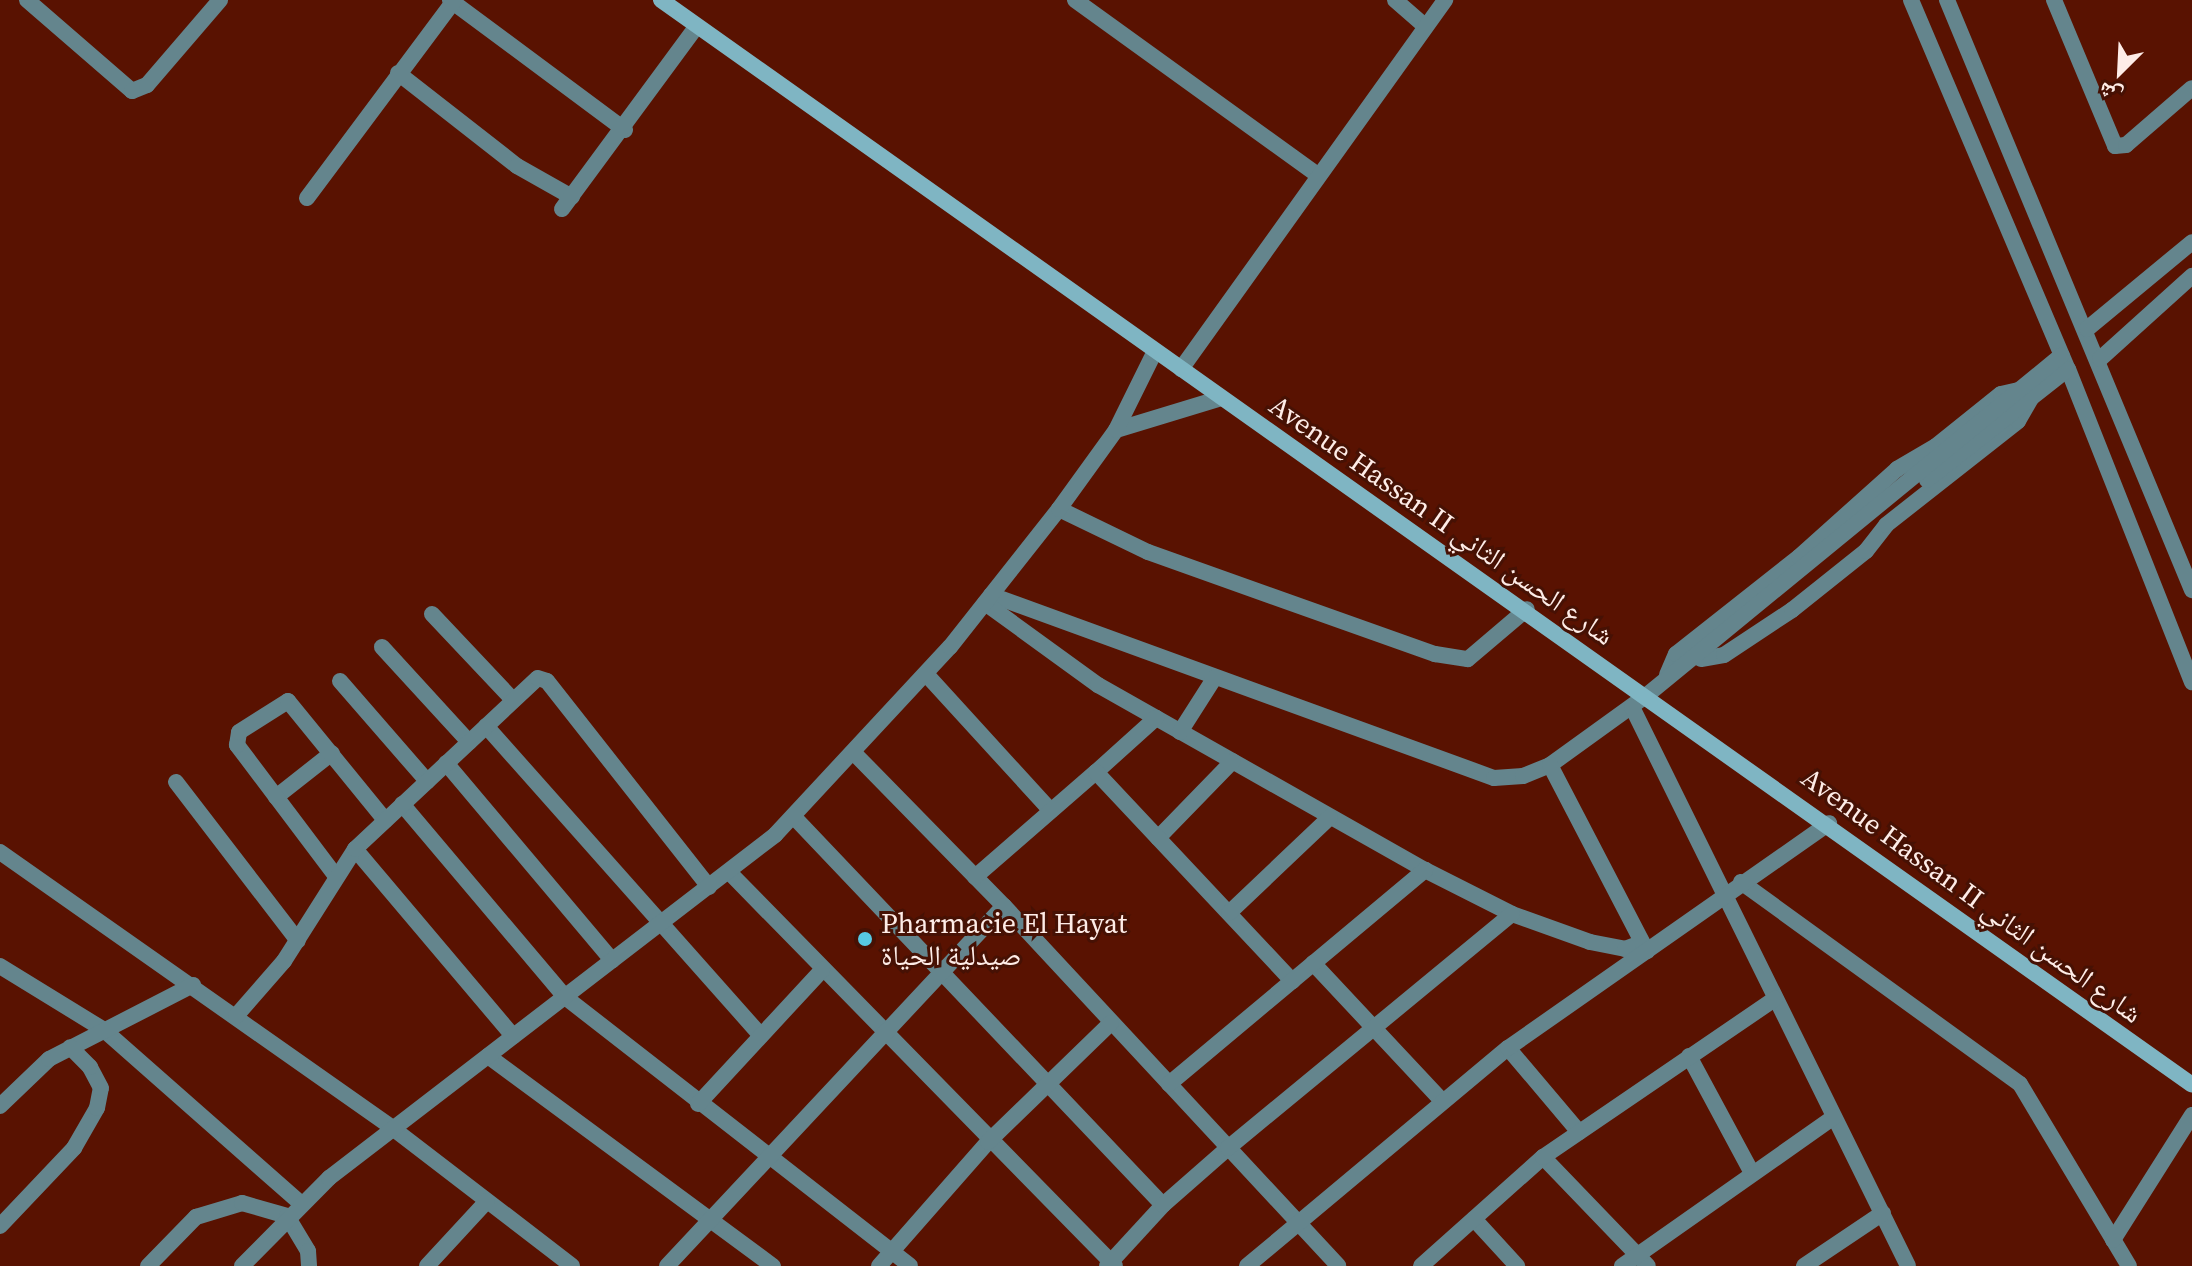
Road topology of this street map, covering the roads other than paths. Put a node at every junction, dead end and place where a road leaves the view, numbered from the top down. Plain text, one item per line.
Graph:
1 (220, 0) edge
2 (661, 0) edge
3 (1075, 0) edge
4 (1395, 0) edge
5 (1445, 0) edge
6 (1911, 0) edge
7 (1947, 0) edge
8 (2054, 0) edge
9 (30, 1) edge
10 (452, 1) edge
11 (1424, 25) junction
12 (697, 26) junction
13 (398, 73) junction
14 (2192, 88) edge
15 (625, 130) junction
16 (1316, 174) junction
17 (307, 198) dead end
18 (2192, 242) edge
19 (2192, 276) edge
20 (2087, 329) junction
21 (1155, 351) junction
22 (2100, 359) junction
23 (2065, 362) junction
24 (1181, 369) junction
25 (2026, 394) junction
26 (1221, 398) junction
27 (1116, 430) junction
28 (1059, 509) junction
29 (2192, 590) edge
30 (988, 599) junction
31 (1527, 609) junction
32 (432, 614) dead end
33 (382, 647) dead end
34 (926, 674) junction
35 (1215, 677) junction
36 (340, 681) dead end
37 (2192, 682) edge
38 (1647, 695) junction
39 (513, 700) junction
40 (1632, 707) junction
41 (1156, 718) junction
42 (486, 726) junction
43 (1180, 732) junction
44 (469, 742) junction
45 (332, 753) junction
46 (854, 753) junction
47 (1233, 761) junction
48 (446, 763) junction
49 (1550, 765) junction
50 (1096, 772) junction
51 (427, 781) junction
52 (176, 782) dead end
53 (276, 797) junction
54 (402, 804) junction
55 (1051, 811) junction
56 (794, 817) junction
57 (1330, 817) junction
58 (385, 820) junction
59 (1829, 823) junction
60 (1158, 838) junction
61 (355, 849) junction
62 (0, 852) edge
63 (1425, 870) junction
64 (730, 873) junction
65 (335, 875) junction
66 (975, 877) junction
67 (1741, 882) junction
68 (709, 887) junction
69 (1722, 896) junction
70 (1004, 906) junction
71 (1229, 913) junction
72 (1512, 914) junction
73 (660, 924) junction
74 (298, 941) junction
75 (1645, 948) junction
76 (612, 960) junction
77 (1313, 963) junction
78 (0, 966) edge
79 (944, 969) junction
80 (822, 970) junction
81 (1292, 981) junction
82 (193, 985) junction
83 (565, 997) junction
84 (1775, 999) junction
85 (236, 1016) junction
86 (1111, 1023) junction
87 (1374, 1028) junction
88 (104, 1030) junction
89 (885, 1032) junction
90 (513, 1036) junction
91 (761, 1036) junction
92 (70, 1047) junction
93 (1508, 1048) junction
94 (488, 1056) junction
95 (1689, 1056) junction
96 (1049, 1079) junction
97 (1169, 1084) junction
98 (2192, 1085) edge
99 (1441, 1100) junction
100 (698, 1104) junction
101 (0, 1106) edge
102 (2192, 1115) edge
103 (1834, 1117) junction
104 (395, 1130) junction
105 (1579, 1132) junction
106 (988, 1142) junction
107 (1228, 1148) junction
108 (770, 1156) junction
109 (1543, 1157) junction
110 (1752, 1173) junction
111 (487, 1201) junction
112 (300, 1203) junction
113 (1163, 1205) junction
114 (1883, 1213) junction
115 (287, 1216) junction
116 (1474, 1219) junction
117 (710, 1220) junction
118 (1295, 1221) junction
119 (0, 1226) edge
120 (2113, 1240) junction
121 (891, 1251) junction
122 (1643, 1259) edge
123 (561, 1263) edge
124 (1111, 1265) edge
125 (148, 1266) edge
126 (242, 1266) edge
127 (309, 1266) edge
128 (427, 1266) edge
129 (667, 1266) edge
130 (773, 1266) edge
131 (879, 1266) edge
132 (910, 1266) edge
133 (1247, 1266) edge
134 (1338, 1266) edge
135 (1421, 1266) edge
136 (1517, 1266) edge
137 (1622, 1266) edge
138 (1804, 1266) edge
139 (1908, 1266) edge
140 (2129, 1266) edge

1 - 9 street
2 - 12 main road, Avenue Hassan II شارع الحسن الثاني
3 - 16 street
4 - 11 street
5 - 11 street
6 - 23 street
7 - 20 street
8 - 14 street
10 - 13 street
10 - 15 street
11 - 16 street
12 - 15 street
12 - 21 main road, Avenue Hassan II شارع الحسن الثاني
13 - 15 street
13 - 17 street
16 - 24 street
18 - 20 street
19 - 22 street
20 - 22 street
21 - 24 main road, Avenue Hassan II شارع الحسن الثاني
21 - 27 street
22 - 29 street
23 - 25 street
23 - 37 street
24 - 26 main road, Avenue Hassan II شارع الحسن الثاني
25 - 38 street
25 - 38 street
26 - 27 street
26 - 31 main road, Avenue Hassan II شارع الحسن الثاني
27 - 28 street
28 - 30 street
28 - 31 street
30 - 34 street
30 - 35 street
30 - 41 street
31 - 38 main road, Avenue Hassan II شارع الحسن الثاني
32 - 39 street
33 - 44 street
34 - 46 street
34 - 55 street
35 - 43 street
35 - 49 street
36 - 51 street
38 - 40 street
38 - 59 main road, Avenue Hassan II شارع الحسن الثاني
39 - 42 street
39 - 68 street
40 - 49 street
40 - 69 street
41 - 43 street
41 - 50 street
42 - 44 street
42 - 73 street
43 - 47 street
44 - 48 street
45 - 53 street
45 - 53 street
45 - 58 street
46 - 56 street
46 - 66 street
47 - 57 street
47 - 60 street
48 - 51 street
48 - 76 street
49 - 75 street
50 - 55 street
50 - 60 street
51 - 54 street
52 - 74 street
53 - 65 street
54 - 58 street
54 - 83 street
55 - 66 street
56 - 64 street
56 - 79 street
57 - 63 street
57 - 71 street
58 - 61 street
59 - 67 street
59 - 98 main road, Avenue Hassan II شارع الحسن الثاني
60 - 71 street
61 - 65 street
61 - 90 street
62 - 82 street
63 - 72 street
63 - 77 street
64 - 68 street
64 - 80 street
65 - 74 street
66 - 70 street
67 - 69 street
67 - 120 street
68 - 73 street
69 - 75 street
69 - 84 street
70 - 79 street
70 - 86 street
71 - 81 street
72 - 75 street
72 - 87 street
73 - 76 street
73 - 91 street
74 - 85 street
75 - 93 street
76 - 83 street
77 - 81 street
77 - 87 street
78 - 88 street
79 - 89 street
79 - 96 street
80 - 89 street
80 - 91 street
81 - 97 street
82 - 85 street
82 - 88 street
83 - 90 street
83 - 100 street
84 - 95 street
84 - 103 street
85 - 104 street
86 - 96 street
86 - 97 street
87 - 99 street
87 - 107 street
88 - 92 street
88 - 112 street
89 - 106 street
89 - 108 street
90 - 94 street
91 - 100 street
92 - 101 street
92 - 119 street
93 - 99 street
93 - 105 street
94 - 104 street
94 - 117 street
95 - 105 street
95 - 110 street
96 - 106 street
96 - 113 street
97 - 107 street
99 - 118 street
100 - 108 street
102 - 120 street
103 - 110 street
103 - 114 street
104 - 111 street
104 - 112 street
105 - 109 street
106 - 121 street
106 - 124 street
107 - 113 street
107 - 118 street
108 - 117 street
108 - 121 street
109 - 116 street
109 - 122 street
110 - 122 street
111 - 123 street
111 - 128 street
112 - 115 street
113 - 124 street
114 - 138 street
114 - 139 street
115 - 125 street
115 - 126 street
115 - 127 street
116 - 135 street
116 - 136 street
117 - 129 street
117 - 130 street
118 - 133 street
118 - 134 street
120 - 140 street
121 - 131 street
121 - 132 street
122 - 137 street

